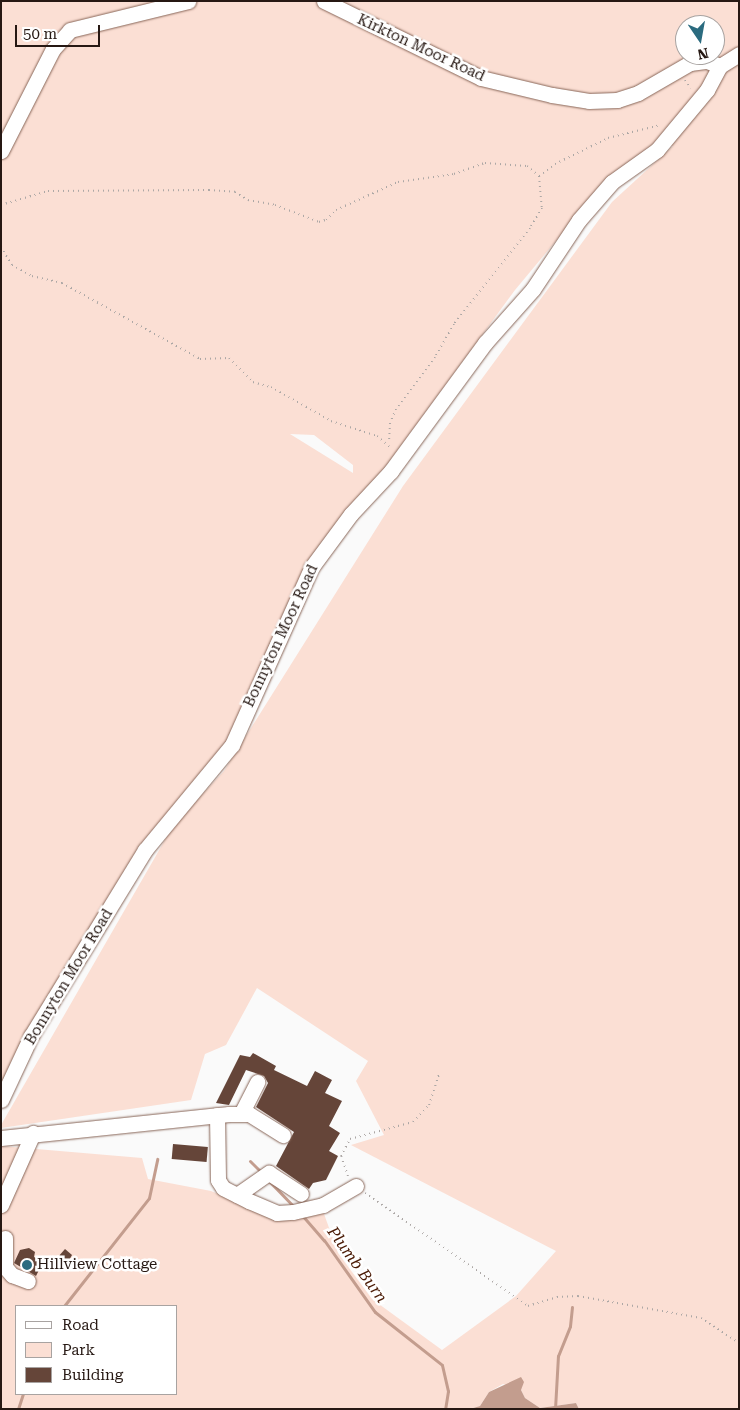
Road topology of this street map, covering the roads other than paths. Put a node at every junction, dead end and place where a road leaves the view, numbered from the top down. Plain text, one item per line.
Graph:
1 (188, 1) edge
2 (324, 1) edge
3 (739, 54) edge
4 (720, 66) junction
5 (1, 151) edge
6 (257, 1082) dead end
7 (1, 1100) edge
8 (241, 1114) junction
9 (217, 1115) junction
10 (33, 1133) junction
11 (283, 1135) dead end
12 (1, 1138) edge
13 (356, 1186) road end
14 (301, 1194) dead end
15 (237, 1195) junction
16 (1, 1204) edge
17 (7, 1238) edge
18 (28, 1281) dead end

1 - 5 street
2 - 4 street, Kirkton Moor Road
3 - 4 street
4 - 7 street, Bonnyton Moor Road
6 - 8 street
8 - 9 street
8 - 11 street
9 - 10 street
9 - 15 street
10 - 12 street
10 - 16 street
13 - 15 street
14 - 15 street
17 - 18 street

